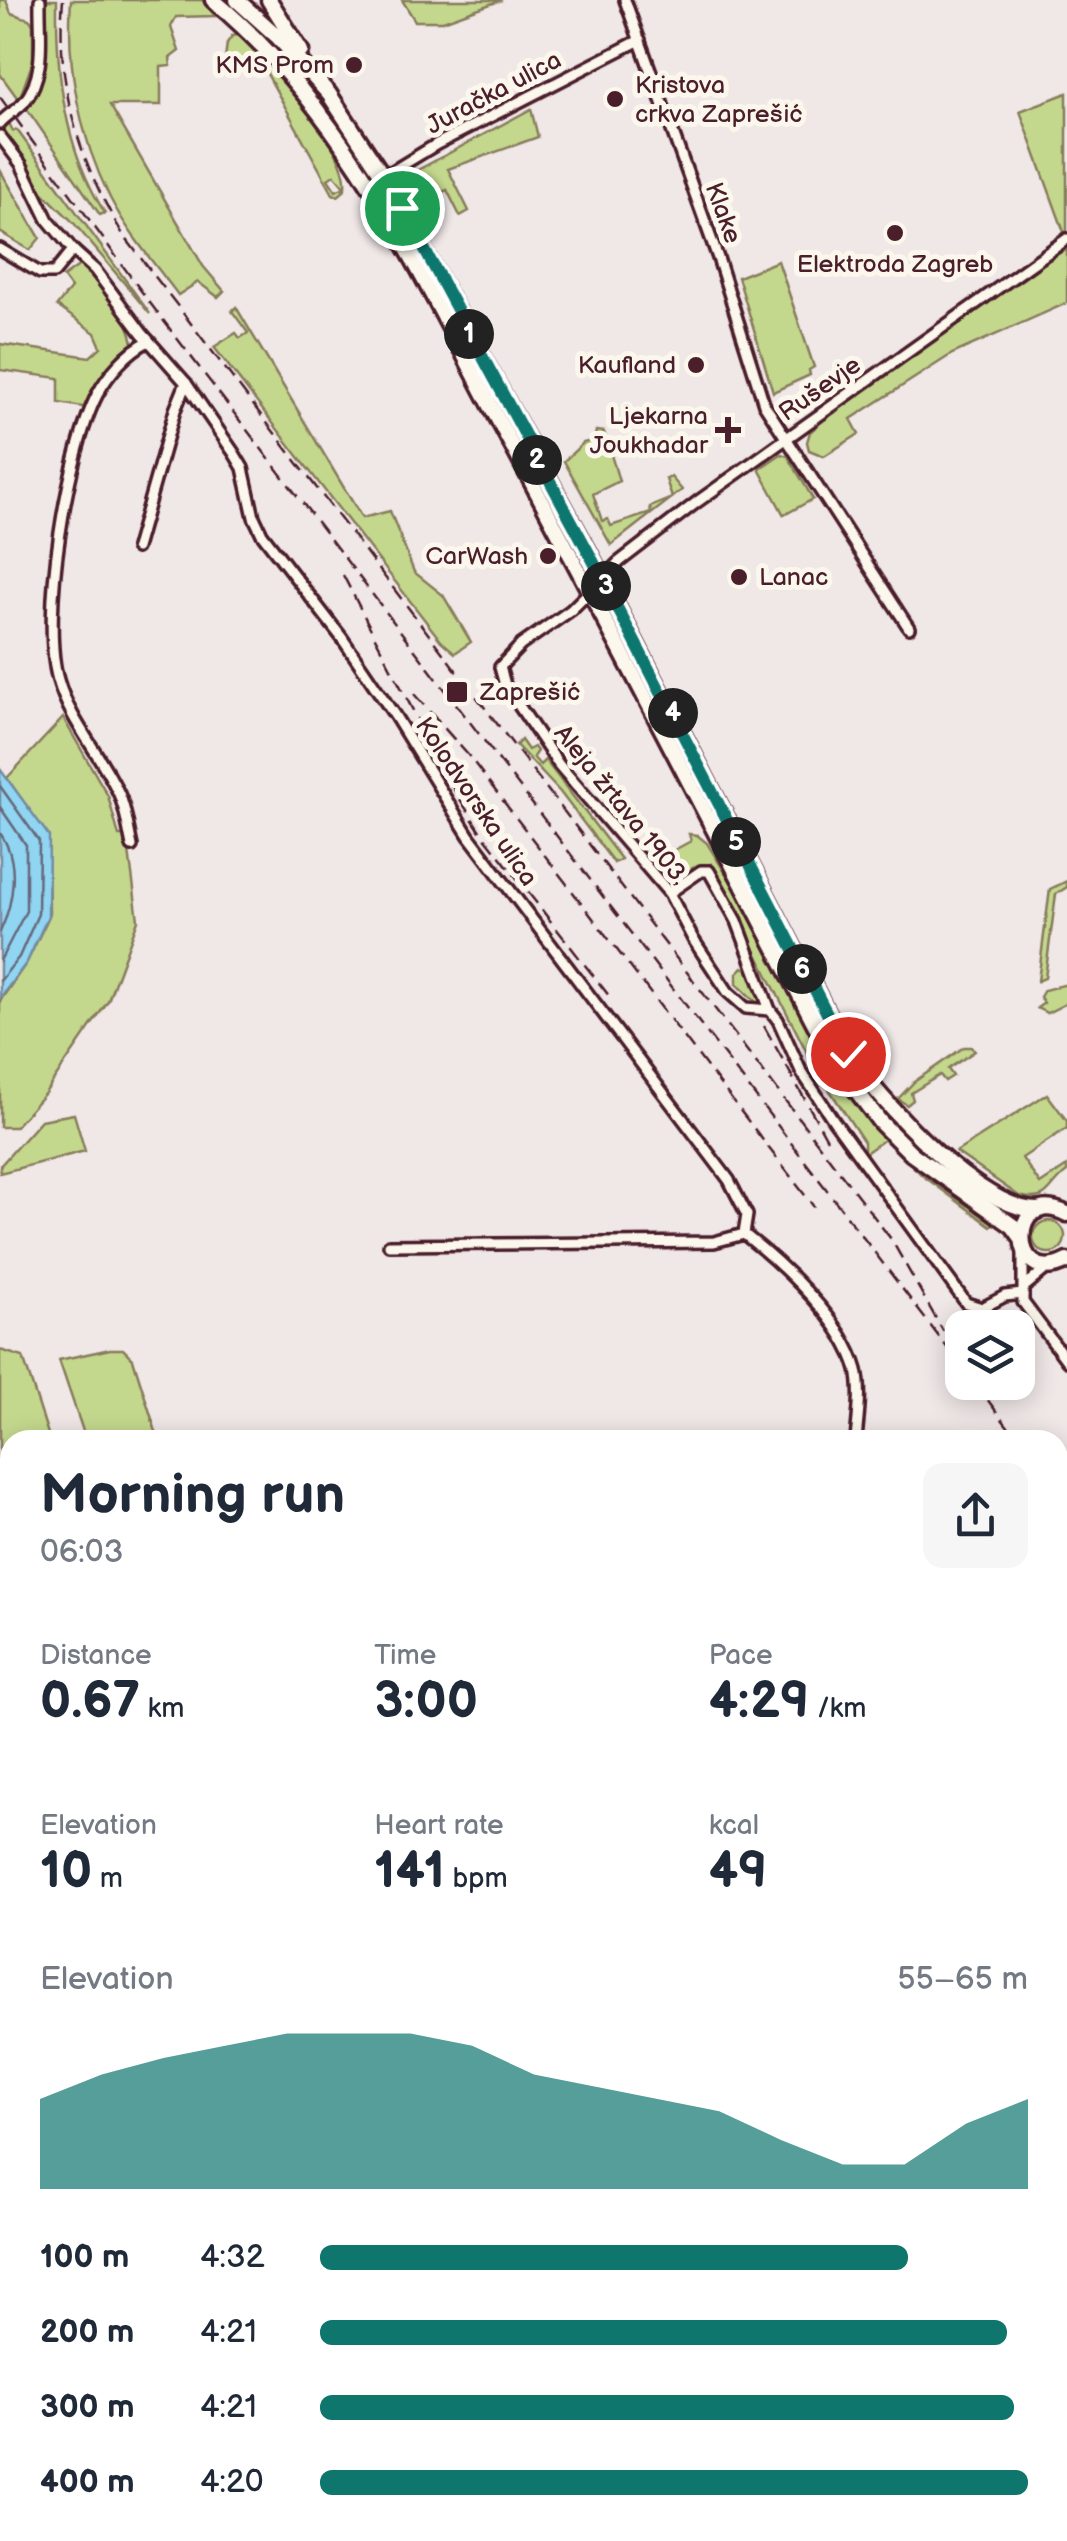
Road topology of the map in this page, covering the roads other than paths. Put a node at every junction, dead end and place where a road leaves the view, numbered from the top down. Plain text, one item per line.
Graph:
1 (40, 0) edge
2 (214, 0) edge
3 (237, 0) edge
4 (268, 0) edge
5 (625, 0) edge
6 (640, 40) junction
7 (315, 78) junction
8 (0, 123) edge
9 (0, 136) edge
10 (383, 176) junction
11 (368, 186) junction
12 (1067, 239) edge
13 (0, 249) edge
14 (73, 250) junction
15 (149, 341) junction
16 (186, 383) junction
17 (786, 438) junction
18 (136, 548) dead end
19 (601, 578) junction
20 (590, 590) junction
21 (909, 628) dead end
22 (132, 846) dead end
23 (669, 893) junction
24 (770, 1010) junction
25 (1040, 1210) junction
26 (1067, 1214) edge
27 (744, 1234) junction
28 (1021, 1242) junction
29 (389, 1245) dead end
30 (1061, 1264) edge
31 (1023, 1290) junction
32 (1067, 1361) edge
33 (857, 1430) edge

1 - 8 street
2 - 11 main road
3 - 7 main road
4 - 7 main road
5 - 6 street, Klake
6 - 10 street, Juračka ulica
6 - 17 street, Klake
7 - 10 main road
9 - 14 street, Kolodvorska ulica
10 - 11 street, Juračka ulica
10 - 19 main road
11 - 20 main road
12 - 17 street, Ruševje
13 - 14 street
14 - 15 street, Kolodvorska ulica
15 - 16 street, Kolodvorska ulica
15 - 22 street
16 - 18 street
16 - 27 street, Kolodvorska ulica
17 - 19 street, Ruševje
17 - 21 street, Klake
19 - 20 street, Aleja žrtava 1903.
19 - 25 main road
20 - 23 street, Aleja žrtava 1903.
20 - 28 main road
23 - 24 street, Aleja žrtava 1903.
23 - 24 street
24 - 31 street
25 - 26 main road
25 - 28 main road
27 - 29 street
27 - 33 street
28 - 30 main road
28 - 31 street
30 - 31 street
31 - 32 street

